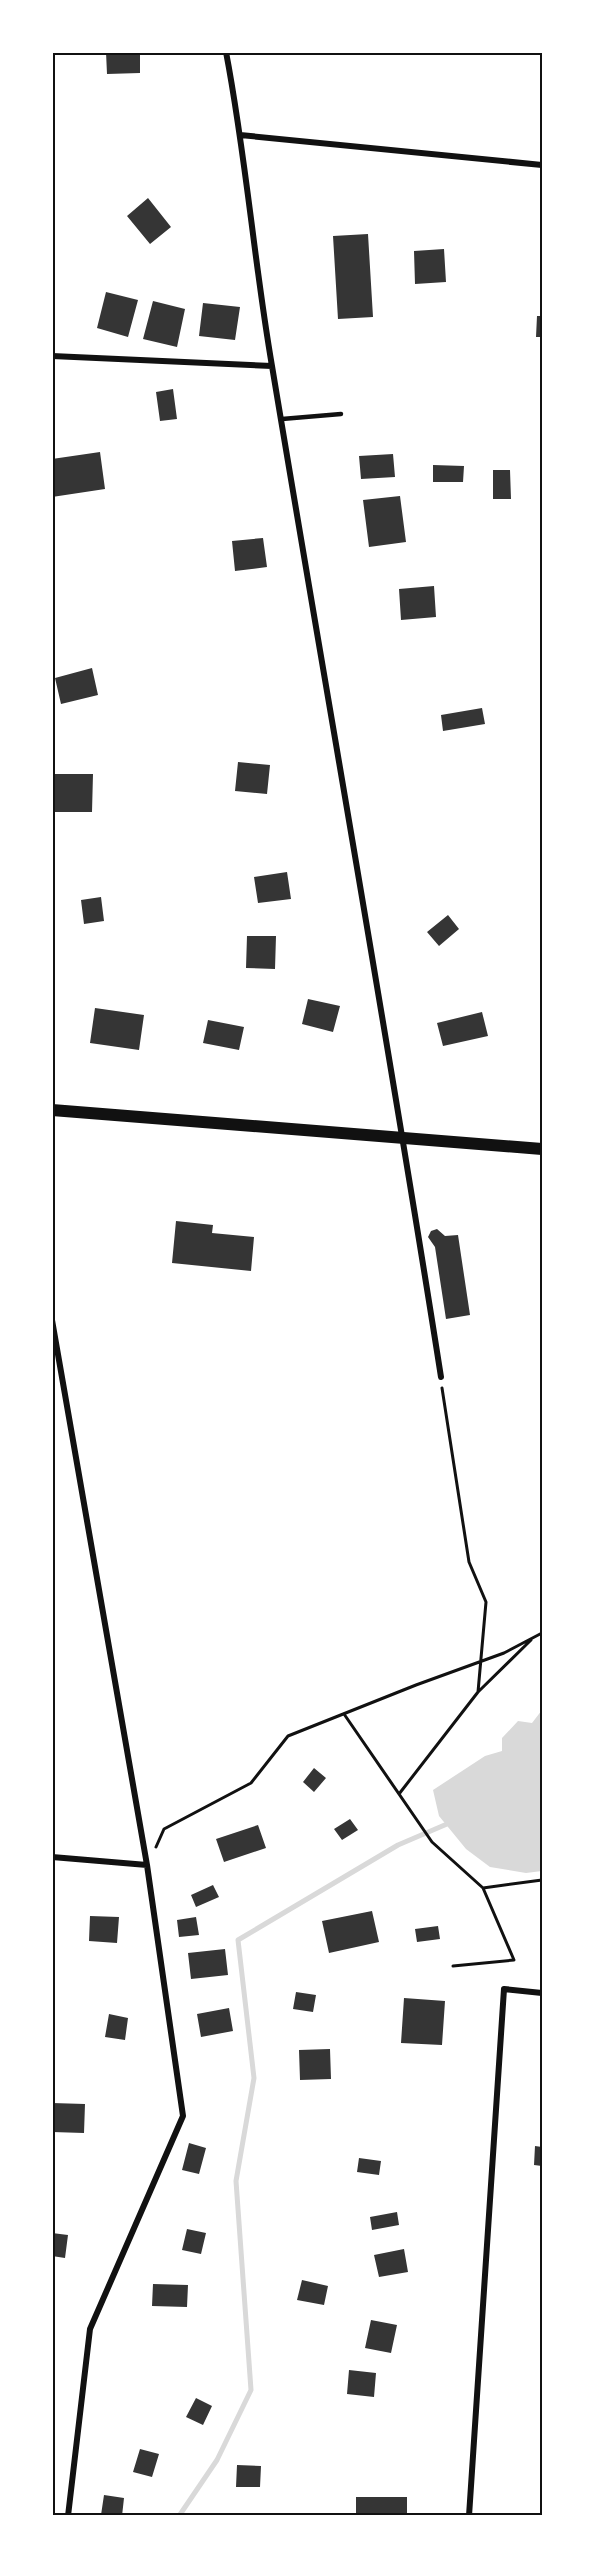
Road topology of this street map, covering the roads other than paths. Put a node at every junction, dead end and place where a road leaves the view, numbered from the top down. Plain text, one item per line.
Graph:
1 (226, 52) edge
2 (240, 135) junction
3 (543, 165) edge
4 (52, 356) edge
5 (272, 366) junction
6 (341, 414) dead end
7 (282, 419) junction
8 (52, 1110) edge
9 (403, 1136) junction
10 (543, 1149) edge
11 (52, 1320) edge
12 (441, 1377) road end
13 (52, 1857) edge
14 (147, 1865) junction
15 (543, 1993) edge
16 (68, 2516) edge
17 (469, 2516) edge

1 - 2 street
2 - 3 street
2 - 5 street
4 - 5 street
5 - 7 street
6 - 7 lane
7 - 9 street
8 - 9 main road
9 - 10 main road
9 - 12 street
11 - 14 street
13 - 14 street
14 - 16 street
15 - 17 street

